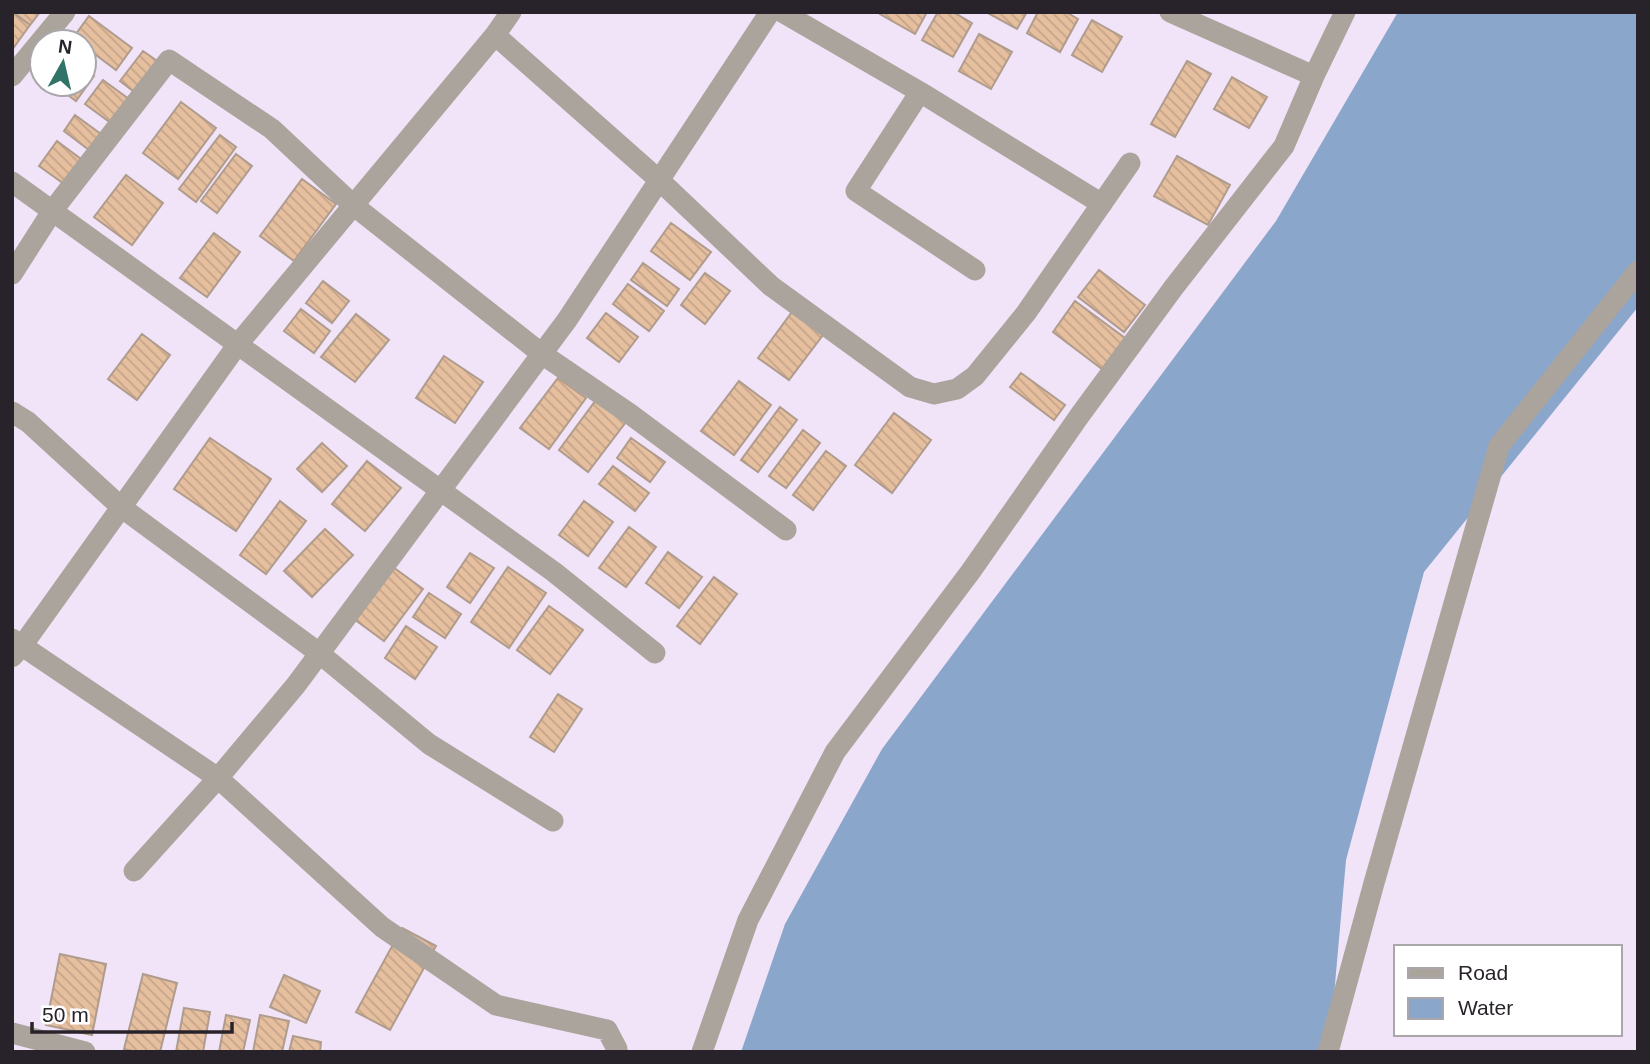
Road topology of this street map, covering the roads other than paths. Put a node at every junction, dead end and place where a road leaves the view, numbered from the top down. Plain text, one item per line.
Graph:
1 (65, 12) edge
2 (510, 12) edge
3 (770, 12) edge
4 (782, 12) edge
5 (1170, 12) edge
6 (1345, 12) edge
7 (495, 35) junction
8 (12, 76) edge
9 (1314, 76) junction
10 (919, 92) junction
11 (1129, 163) dead end
12 (659, 180) junction
13 (12, 182) edge
14 (1102, 204) junction
15 (353, 205) junction
16 (53, 210) junction
17 (975, 270) dead end
18 (1638, 271) edge
19 (12, 274) edge
20 (238, 344) junction
21 (542, 354) junction
22 (12, 412) edge
23 (441, 490) junction
24 (121, 507) junction
25 (786, 530) dead end
26 (15, 647) edge
27 (319, 653) junction
28 (655, 653) dead end
29 (218, 778) junction
30 (552, 821) dead end
31 (134, 871) dead end
32 (12, 1033) edge
33 (85, 1052) edge
34 (616, 1052) edge
35 (702, 1052) edge
36 (1328, 1052) edge

1 - 8 street
2 - 7 street
3 - 12 street
4 - 10 street
5 - 9 street
6 - 9 street
7 - 12 street
7 - 15 street
9 - 35 street
10 - 14 street
10 - 17 street
11 - 14 street
12 - 14 street
12 - 21 street
13 - 16 street
15 - 16 street
15 - 20 street
15 - 21 street
16 - 19 street
16 - 20 street
18 - 36 street
20 - 23 street
20 - 24 street
21 - 23 street
21 - 25 street
22 - 24 street
23 - 27 street
23 - 28 street
24 - 26 street
24 - 27 street
26 - 29 street
27 - 29 street
27 - 30 street
29 - 31 street
29 - 34 street
32 - 33 street

